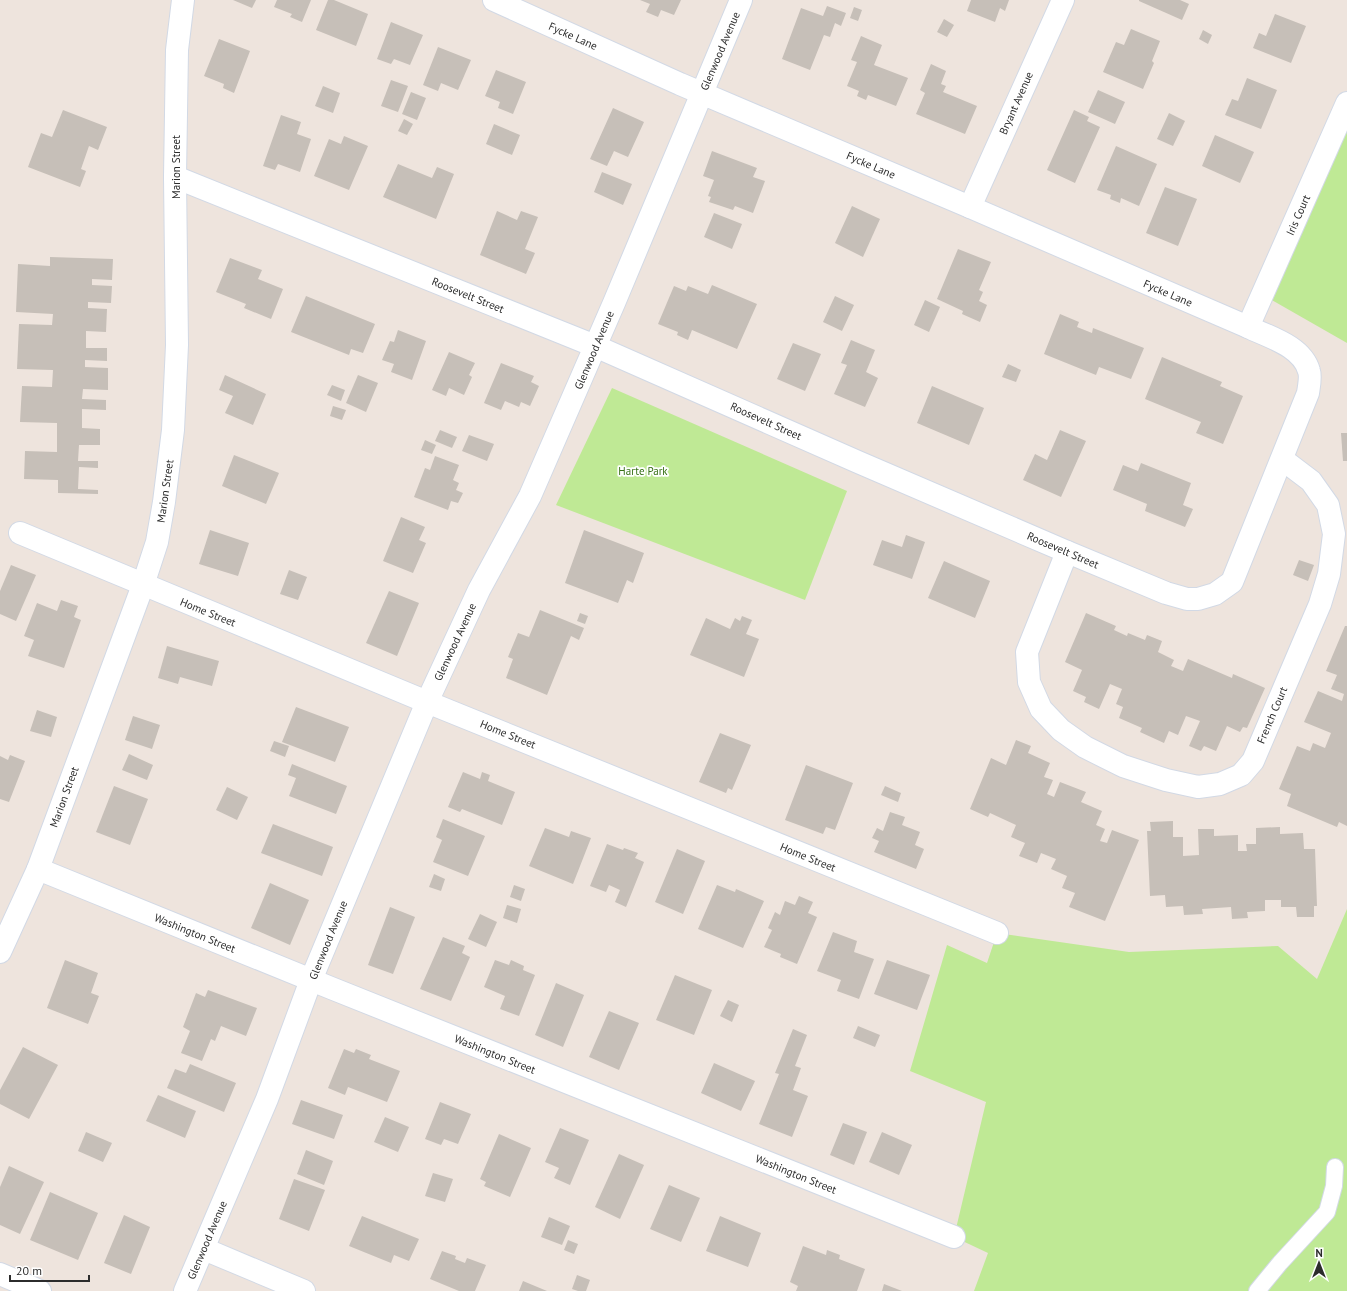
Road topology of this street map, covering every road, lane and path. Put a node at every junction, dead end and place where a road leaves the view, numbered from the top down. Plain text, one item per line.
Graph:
1 (183, 0) edge
2 (494, 0) edge
3 (741, 0) edge
4 (1063, 0) edge
5 (702, 93) junction
6 (1347, 103) edge
7 (175, 177) junction
8 (970, 207) junction
9 (1248, 327) junction
10 (596, 346) junction
11 (1282, 459) junction
12 (20, 533) dead end
13 (1067, 552) junction
14 (143, 585) junction
15 (427, 702) junction
16 (38, 869) junction
17 (997, 934) dead end
18 (0, 952) edge
19 (311, 980) junction
20 (1335, 1167) dead end
21 (954, 1238) dead end
22 (204, 1248) junction
23 (0, 1274) edge
24 (40, 1291) edge
25 (185, 1291) edge
26 (304, 1291) edge
27 (1257, 1291) edge

1 - 7 street, Marion Street
2 - 5 street, Fycke Lane
3 - 5 street, Glenwood Avenue
4 - 8 street, Bryant Avenue
5 - 8 street, Fycke Lane
5 - 10 street, Glenwood Avenue
6 - 9 street, Iris Court
7 - 10 street, Roosevelt Street
7 - 14 street, Marion Street
8 - 9 street, Fycke Lane
9 - 11 street
10 - 13 street, Roosevelt Street
10 - 15 street, Glenwood Avenue
11 - 13 street, Roosevelt Street
11 - 13 street, French Court
12 - 14 street, Home Street
14 - 15 street, Home Street
14 - 16 street, Marion Street
15 - 17 street, Home Street
15 - 19 street, Glenwood Avenue
16 - 18 street, Marion Street
16 - 19 street, Washington Street
19 - 21 street, Washington Street
19 - 22 street, Glenwood Avenue
20 - 27 lane
22 - 25 street, Glenwood Avenue
22 - 26 street
23 - 24 street

